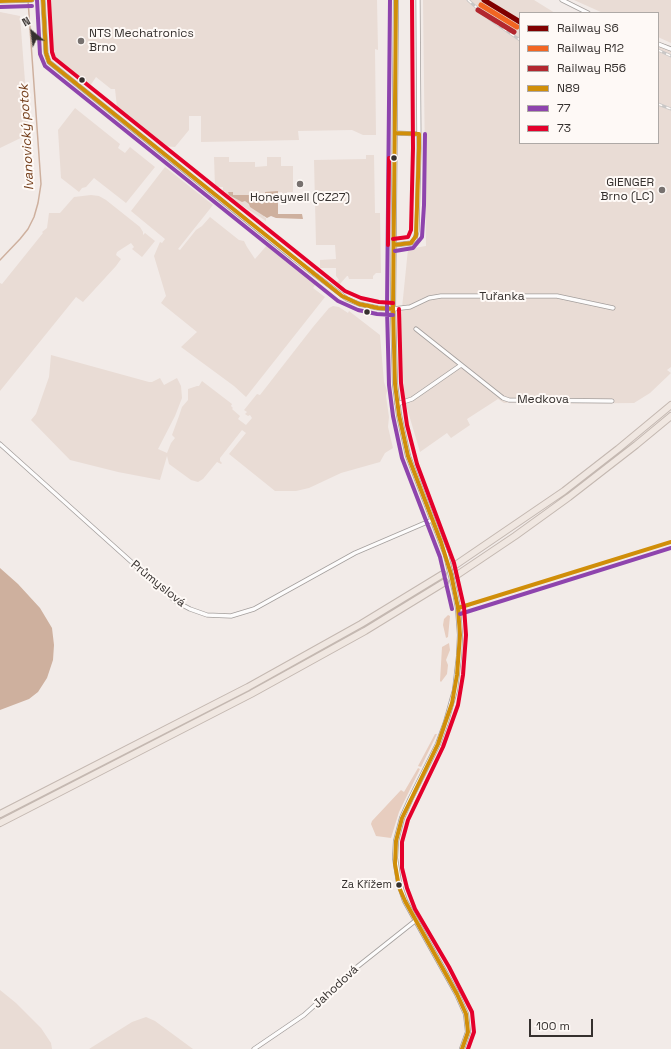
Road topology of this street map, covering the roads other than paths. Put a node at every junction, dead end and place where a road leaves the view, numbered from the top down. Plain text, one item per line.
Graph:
1 (23, 0) edge
2 (32, 0) edge
3 (42, 0) edge
4 (396, 0) edge
5 (418, 0) edge
6 (562, 0) edge
7 (0, 1) edge
8 (586, 12) edge
9 (659, 44) edge
10 (671, 49) edge
11 (395, 134) junction
12 (419, 134) junction
13 (394, 245) junction
14 (613, 308) dead end
15 (393, 309) junction
16 (416, 329) dead end
17 (461, 365) junction
18 (612, 401) dead end
19 (397, 404) junction
20 (671, 405) edge
21 (671, 416) edge
22 (0, 444) edge
23 (432, 520) junction
24 (454, 566) dead end
25 (443, 574) dead end
26 (457, 575) dead end
27 (445, 582) dead end
28 (43, 801) junction
29 (0, 814) edge
30 (0, 823) edge
31 (0, 828) edge
32 (415, 921) junction
33 (254, 1049) edge
34 (462, 1049) edge

1 - 2 street
1 - 7 street
3 - 15 street, Tuřanka
4 - 11 street
5 - 12 street
6 - 8 street
9 - 10 street
11 - 12 street
11 - 13 street
12 - 13 street
13 - 15 street
14 - 15 street, Tuřanka
15 - 19 street
16 - 17 street, Medkova
17 - 18 street, Medkova
17 - 19 street
19 - 23 street
20 - 24 highway
21 - 26 highway
22 - 23 street, Průmyslová
23 - 32 street, bridge
25 - 29 highway
27 - 28 highway
28 - 30 highway
28 - 31 highway
32 - 33 street, Jahodová
32 - 34 street

